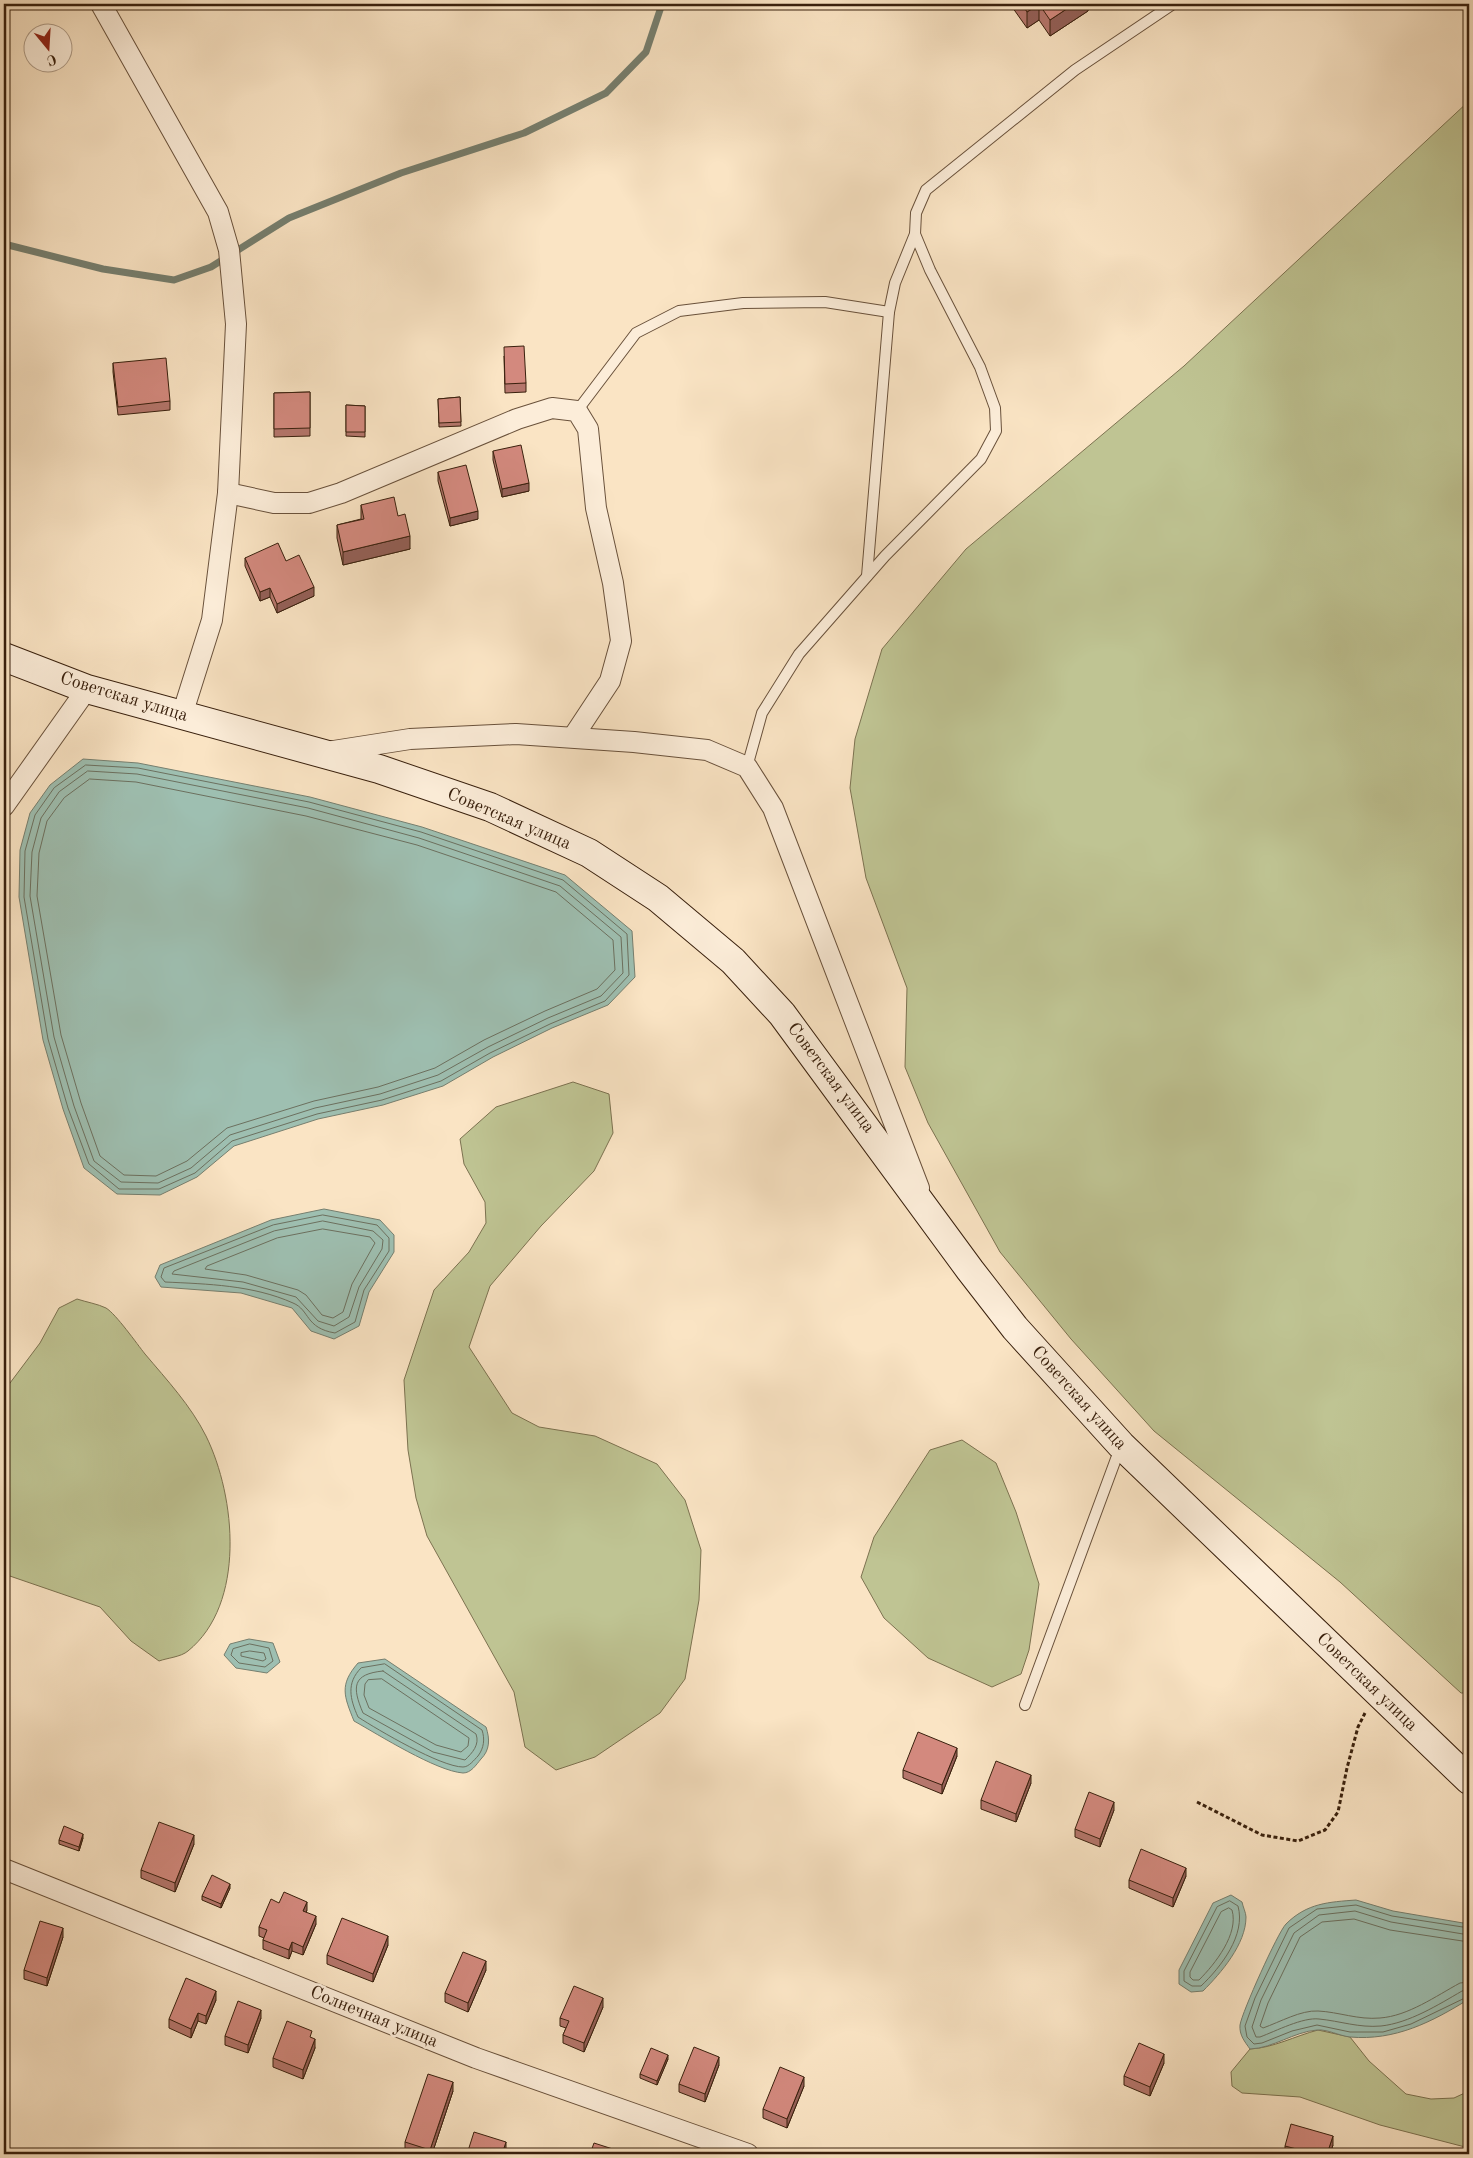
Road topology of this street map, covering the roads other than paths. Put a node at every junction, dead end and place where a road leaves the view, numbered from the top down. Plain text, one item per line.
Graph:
1 (101, 4) edge
2 (1172, 4) edge
3 (915, 234) junction
4 (889, 312) junction
5 (577, 411) junction
6 (228, 494) junction
7 (868, 576) junction
8 (4, 657) edge
9 (87, 689) junction
10 (182, 715) junction
11 (573, 737) junction
12 (320, 754) junction
13 (747, 767) junction
14 (4, 806) edge
15 (927, 1211) junction
16 (1121, 1445) junction
17 (1025, 1705) dead end
18 (1469, 1780) edge
19 (4, 1869) edge
20 (748, 2154) edge

1 - 6 street
2 - 3 lane
3 - 4 lane
3 - 7 lane
4 - 5 lane
4 - 7 lane
5 - 6 street
5 - 11 street
6 - 10 street
7 - 13 lane
8 - 9 street, Советская улица
9 - 10 street, Советская улица
9 - 14 street
10 - 12 street, Советская улица
11 - 12 street
11 - 13 street
12 - 15 street, Советская улица
13 - 15 street
15 - 16 street, Советская улица
16 - 17 lane
16 - 18 street, Советская улица
19 - 20 street, Солнечная улица

